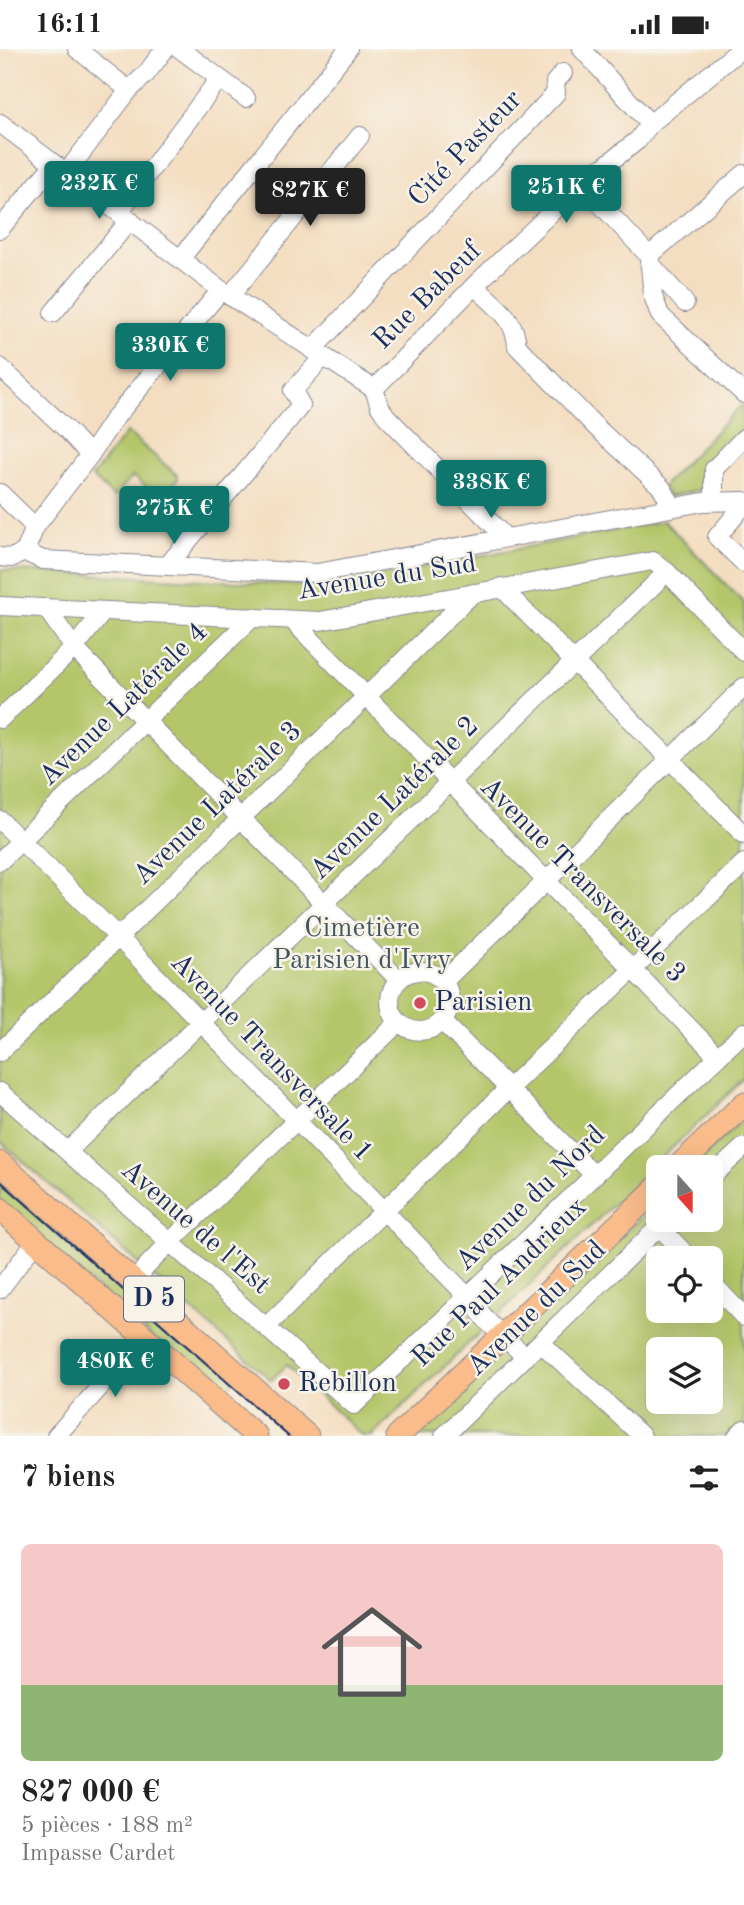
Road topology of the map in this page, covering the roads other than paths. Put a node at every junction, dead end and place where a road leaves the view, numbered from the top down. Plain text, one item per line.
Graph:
1 (77, 49) edge
2 (165, 49) edge
3 (180, 49) edge
4 (348, 49) edge
5 (582, 49) edge
6 (741, 49) edge
7 (564, 73) dead end
8 (219, 79) junction
9 (130, 90) junction
10 (246, 98) dead end
11 (0, 123) edge
12 (650, 124) junction
13 (360, 136) dead end
14 (61, 168) junction
15 (744, 174) edge
16 (582, 184) junction
17 (125, 216) junction
18 (0, 229) edge
19 (181, 258) junction
20 (649, 259) junction
21 (479, 290) dead end
22 (226, 293) junction
23 (685, 303) dead end
24 (53, 313) dead end
25 (317, 353) junction
26 (0, 367) edge
27 (374, 389) junction
28 (744, 394) edge
29 (744, 438) edge
30 (90, 455) junction
31 (0, 493) edge
32 (715, 500) junction
33 (744, 503) edge
34 (673, 507) junction
35 (35, 527) junction
36 (505, 537) junction
37 (25, 552) junction
38 (0, 557) edge
39 (744, 563) edge
40 (168, 565) junction
41 (660, 566) junction
42 (501, 587) junction
43 (473, 593) junction
44 (0, 606) edge
45 (46, 608) junction
46 (103, 612) junction
47 (253, 617) junction
48 (292, 620) junction
49 (75, 648) junction
50 (744, 652) edge
51 (574, 664) junction
52 (744, 687) edge
53 (365, 697) junction
54 (0, 719) edge
55 (146, 720) junction
56 (669, 759) junction
57 (449, 784) junction
58 (242, 817) junction
59 (0, 820) edge
60 (744, 835) edge
61 (20, 841) junction
62 (0, 861) edge
63 (744, 863) edge
64 (545, 879) junction
65 (324, 903) junction
66 (119, 938) junction
67 (634, 970) junction
68 (399, 980) junction
69 (443, 982) junction
70 (442, 1021) junction
71 (200, 1023) junction
72 (399, 1023) junction
73 (744, 1032) edge
74 (0, 1052) edge
75 (718, 1057) junction
76 (508, 1089) junction
77 (744, 1091) edge
78 (0, 1092) edge
79 (744, 1104) edge
80 (295, 1121) junction
81 (744, 1147) edge
82 (68, 1151) junction
83 (677, 1155) edge
84 (691, 1155) edge
85 (0, 1163) edge
86 (723, 1166) edge
87 (594, 1175) junction
88 (646, 1185) edge
89 (646, 1198) edge
90 (0, 1209) edge
91 (384, 1211) junction
92 (654, 1232) edge
93 (36, 1241) junction
94 (170, 1242) junction
95 (135, 1283) junction
96 (0, 1289) edge
97 (723, 1295) edge
98 (467, 1296) junction
99 (744, 1317) edge
100 (267, 1327) junction
101 (499, 1331) junction
102 (145, 1337) junction
103 (541, 1343) junction
104 (526, 1357) junction
105 (354, 1405) joint
106 (744, 1429) edge
107 (68, 1432) edge
108 (256, 1436) edge
109 (307, 1436) edge
110 (384, 1436) edge
111 (398, 1436) edge
112 (444, 1436) edge
113 (642, 1436) edge
114 (737, 1436) edge

1 - 9 street
2 - 9 street
3 - 8 street
4 - 19 street
5 - 12 street
6 - 12 street, Rue Babeuf
7 - 25 street, Cité Pasteur
8 - 10 street
8 - 17 street
9 - 14 street
11 - 14 street
12 - 16 street, Rue Babeuf
13 - 22 street
14 - 17 street
14 - 18 street
15 - 20 street
16 - 20 street
16 - 27 street, Rue Babeuf
17 - 19 street
17 - 24 street
19 - 22 street
20 - 23 street
20 - 28 street
21 - 34 street
22 - 25 street
22 - 30 street
25 - 27 street
25 - 40 street, Cité Pasteur
26 - 30 street
27 - 36 street
29 - 32 street
30 - 35 street
31 - 35 street
32 - 33 street
32 - 34 street
33 - 39 street
34 - 36 street
35 - 37 street
36 - 40 street
37 - 38 street
37 - 40 street
41 - 42 street, Avenue du Sud
41 - 50 street
41 - 51 street, Avenue Latérale 2
42 - 43 street, Avenue du Sud
42 - 51 street
43 - 48 street, Avenue du Sud
43 - 53 street, Avenue Latérale 3
44 - 45 street, Avenue du Sud
45 - 46 street, Avenue du Sud
45 - 49 street
46 - 47 street, Avenue du Sud
46 - 49 street
47 - 48 street, Avenue du Sud
47 - 55 street, Avenue Latérale 4
48 - 53 street, Avenue Transversale 3
49 - 54 street
49 - 55 street
51 - 56 street
51 - 57 street, Avenue Latérale 2
52 - 56 street
53 - 57 street, Avenue Transversale 3
53 - 58 street, Avenue Latérale 3
55 - 58 street
55 - 61 street, Avenue Latérale 4
56 - 60 street
56 - 64 street
57 - 64 street, Avenue Transversale 3
57 - 65 street, Avenue Latérale 2
58 - 65 street
58 - 66 street, Avenue Latérale 3
59 - 61 street, Avenue Transversale 1
61 - 62 street, Avenue Latérale 4
61 - 66 street, Avenue Transversale 1
63 - 67 street
64 - 67 street, Avenue Transversale 3
64 - 69 street
65 - 68 street
65 - 71 street, Avenue Latérale 2
66 - 71 street, Avenue Transversale 1
66 - 74 street, Avenue Latérale 3
67 - 75 street, Avenue Transversale 3
67 - 76 street
68 - 69 street
68 - 72 street
69 - 70 street
70 - 72 street
70 - 76 street
71 - 80 street, Avenue Transversale 1
71 - 82 street, Avenue Latérale 2
72 - 80 street
73 - 75 street, Avenue du Nord
75 - 87 street, Avenue du Nord
76 - 87 street
76 - 91 street
77 - 83 street
78 - 82 street, Avenue de l'Est
79 - 84 main road
80 - 91 street, Avenue Transversale 1
80 - 94 street
81 - 86 street
82 - 94 street, Avenue de l'Est
85 - 95 main road, D 5
87 - 98 street, Avenue du Nord
88 - 101 street, Rue Paul Andrieux
89 - 101 main road, Rue Paul Andrieux
90 - 93 main road, D 5
91 - 98 street, Avenue Transversale 1
91 - 100 street
92 - 103 street, Avenue du Sud
93 - 96 street
93 - 102 main road, D 5
94 - 95 street
94 - 100 street, Avenue de l'Est
95 - 109 main road, D 5
97 - 99 street
98 - 101 street, Avenue Transversale 1
98 - 105 street, Avenue du Nord
100 - 105 street, Avenue de l'Est
101 - 104 street, Avenue Transversale 1
101 - 110 street, Rue Paul Andrieux
101 - 111 main road, Rue Paul Andrieux
102 - 107 street
102 - 108 main road, D 5
103 - 104 street, Avenue du Sud
103 - 113 street
104 - 112 street, Avenue du Sud
106 - 114 street

